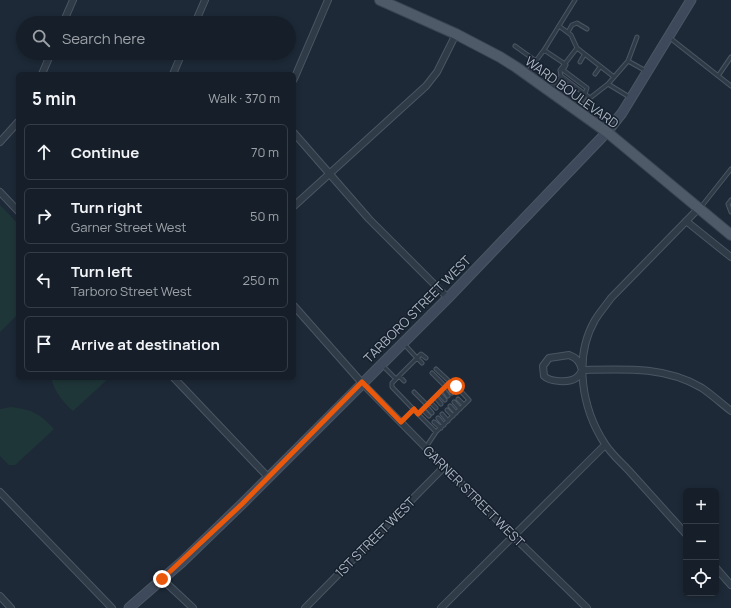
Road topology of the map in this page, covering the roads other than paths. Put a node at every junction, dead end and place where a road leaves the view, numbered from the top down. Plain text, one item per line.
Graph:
1 (73, 0) edge
2 (205, 0) edge
3 (328, 0) edge
4 (380, 0) edge
5 (575, 0) edge
6 (691, 0) edge
7 (66, 16) edge
8 (198, 16) edge
9 (559, 26) junction
10 (587, 29) dead end
11 (568, 32) junction
12 (456, 34) junction
13 (637, 37) dead end
14 (668, 37) junction
15 (515, 46) dead end
16 (577, 48) junction
17 (544, 50) junction
18 (584, 55) junction
19 (731, 57) edge
20 (47, 60) edge
21 (179, 60) edge
22 (568, 60) junction
23 (536, 61) junction
24 (628, 61) junction
25 (580, 62) dead end
26 (565, 64) junction
27 (600, 67) junction
28 (43, 72) edge
29 (174, 72) edge
30 (646, 72) junction
31 (296, 74) edge
32 (571, 74) junction
33 (595, 74) dead end
34 (526, 75) junction
35 (561, 76) junction
36 (718, 76) junction
37 (614, 77) junction
38 (566, 80) junction
39 (608, 84) junction
40 (731, 86) edge
41 (550, 91) junction
42 (584, 94) junction
43 (631, 98) junction
44 (576, 110) junction
45 (16, 124) edge
46 (607, 132) junction
47 (296, 135) edge
48 (0, 142) edge
49 (731, 169) edge
50 (330, 174) junction
51 (0, 192) edge
52 (731, 200) edge
53 (296, 204) edge
54 (16, 209) edge
55 (699, 209) junction
56 (731, 212) edge
57 (686, 221) junction
58 (731, 235) edge
59 (731, 257) edge
60 (448, 298) junction
61 (296, 308) edge
62 (403, 342) junction
63 (417, 358) junction
64 (426, 358) dead end
65 (422, 363) dead end
66 (381, 364) junction
67 (436, 369) dead end
68 (582, 370) junction
69 (432, 373) dead end
70 (399, 376) junction
71 (396, 379) junction
72 (176, 380) edge
73 (404, 381) dead end
74 (362, 382) junction
75 (450, 382) junction
76 (446, 386) junction
77 (443, 390) junction
78 (414, 392) dead end
79 (439, 393) junction
80 (452, 393) dead end
81 (448, 396) dead end
82 (435, 397) junction
83 (458, 398) dead end
84 (445, 400) dead end
85 (430, 402) junction
86 (454, 402) dead end
87 (441, 404) dead end
88 (464, 405) junction
89 (427, 406) junction
90 (450, 406) dead end
91 (436, 408) dead end
92 (460, 408) junction
93 (414, 409) junction
94 (423, 410) junction
95 (447, 410) dead end
96 (731, 411) edge
97 (432, 413) dead end
98 (456, 413) junction
99 (418, 414) junction
100 (442, 414) dead end
101 (429, 416) dead end
102 (453, 416) junction
103 (438, 418) dead end
104 (448, 421) junction
105 (401, 422) junction
106 (434, 422) dead end
107 (444, 425) junction
108 (441, 428) junction
109 (436, 432) junction
110 (605, 445) junction
111 (426, 447) junction
112 (445, 466) junction
113 (268, 477) junction
114 (0, 492) edge
115 (683, 531) edge
116 (512, 536) junction
117 (719, 571) edge
118 (162, 579) junction
119 (731, 585) edge
120 (0, 596) edge
121 (11, 608) edge
122 (112, 608) edge
123 (129, 608) edge
124 (193, 608) edge
125 (305, 608) edge
126 (441, 608) edge
127 (587, 608) edge

1 - 7 street
2 - 8 street
3 - 31 street
4 - 12 main road, WARD BOULEVARD
5 - 9 lane
6 - 14 main road, TARBORO STREET WEST
9 - 11 lane
9 - 17 lane
10 - 11 lane
11 - 16 lane
12 - 34 main road, WARD BOULEVARD
12 - 50 street
13 - 24 lane
14 - 30 main road, TARBORO STREET WEST
14 - 36 lane
15 - 23 lane
16 - 18 lane
16 - 22 lane
17 - 23 lane
17 - 26 lane
18 - 25 lane
18 - 27 lane
19 - 36 lane
20 - 28 street
21 - 29 street
22 - 26 lane
22 - 32 lane
23 - 34 lane
24 - 30 lane
24 - 37 lane
26 - 35 lane
27 - 33 lane
27 - 37 lane
30 - 43 main road, TARBORO STREET WEST
32 - 38 lane
32 - 42 lane
34 - 41 main road, WARD BOULEVARD
35 - 38 lane
35 - 41 lane
36 - 40 lane
37 - 39 lane
38 - 42 lane
39 - 42 lane
39 - 43 lane
41 - 44 main road, WARD BOULEVARD
42 - 44 lane
43 - 46 main road, TARBORO STREET WEST
44 - 46 main road, WARD BOULEVARD
45 - 48 street
46 - 55 main road, WARD BOULEVARD
46 - 60 main road, TARBORO STREET WEST
47 - 50 street
49 - 55 lane
50 - 53 street
50 - 60 street
51 - 54 street
52 - 56 lane
55 - 57 street
55 - 58 main road, WARD BOULEVARD
57 - 59 street
57 - 68 street
60 - 62 main road, TARBORO STREET WEST
61 - 74 street, GARNER STREET WEST
62 - 63 lane
62 - 66 main road, TARBORO STREET WEST
63 - 64 lane
63 - 65 lane
63 - 70 lane
66 - 71 lane
66 - 74 main road, TARBORO STREET WEST
67 - 75 lane
68 - 68 street
68 - 96 street
68 - 110 street
69 - 76 lane
70 - 71 lane
70 - 73 lane
71 - 93 lane
72 - 113 street
74 - 105 street, GARNER STREET WEST
74 - 113 main road, TARBORO STREET WEST
75 - 76 lane
75 - 88 lane
76 - 77 lane
76 - 80 lane
77 - 79 lane
77 - 81 lane
78 - 89 lane
79 - 82 lane
79 - 84 lane
82 - 85 lane
82 - 87 lane
83 - 88 lane
85 - 89 lane
85 - 91 lane
86 - 92 lane
88 - 92 lane
89 - 94 lane
89 - 97 lane
90 - 98 lane
92 - 98 lane
93 - 99 lane
93 - 105 lane
94 - 99 lane
94 - 101 lane
95 - 102 lane
98 - 102 lane
99 - 109 lane
100 - 104 lane
102 - 104 lane
103 - 107 lane
104 - 107 lane
105 - 111 street, GARNER STREET WEST
106 - 108 lane
107 - 108 lane
108 - 109 lane
109 - 111 lane
110 - 115 street
110 - 116 street
111 - 112 street, GARNER STREET WEST
112 - 116 street, GARNER STREET WEST
112 - 125 street, 1ST STREET WEST
113 - 118 main road, TARBORO STREET WEST
114 - 122 street
116 - 126 street
116 - 127 street, GARNER STREET WEST
117 - 119 street
118 - 123 main road, TARBORO STREET WEST
118 - 124 street
120 - 121 street

